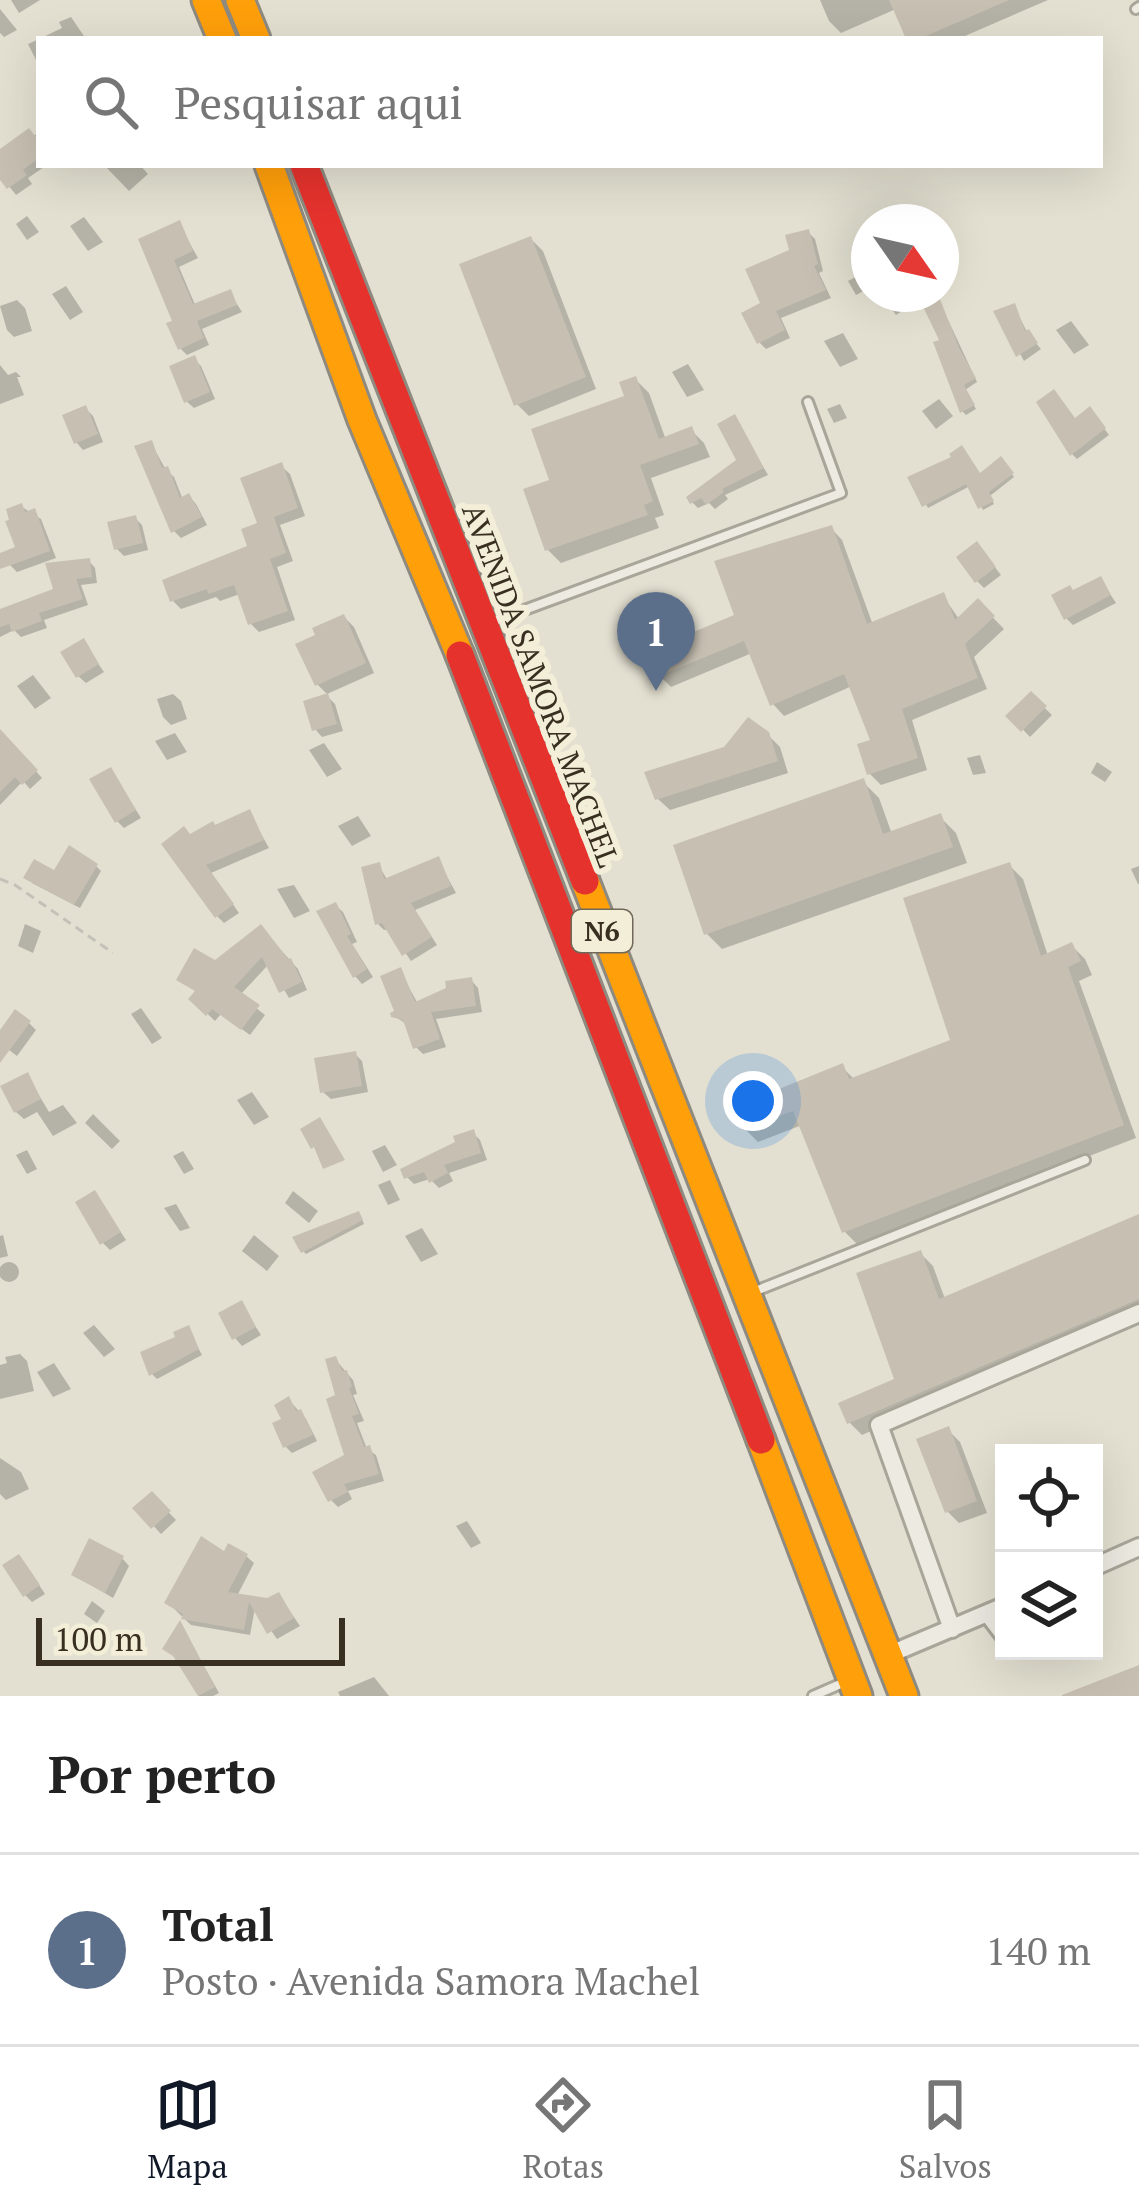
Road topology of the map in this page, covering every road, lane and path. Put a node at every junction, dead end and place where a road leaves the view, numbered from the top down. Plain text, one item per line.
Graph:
1 (206, 0) edge
2 (240, 0) edge
3 (221, 36) edge
4 (255, 36) edge
5 (270, 168) edge
6 (305, 168) edge
7 (808, 402) dead end
8 (482, 625) junction
9 (0, 879) edge
10 (113, 953) dead end
11 (1085, 1160) dead end
12 (746, 1295) junction
13 (1139, 1313) edge
14 (1139, 1547) edge
15 (1103, 1563) edge
16 (995, 1610) edge
17 (952, 1630) junction
18 (888, 1655) junction
19 (854, 1688) edge
20 (813, 1696) edge
21 (904, 1696) edge

1 - 3 highway
2 - 4 highway
5 - 19 highway, N6
6 - 8 highway, AVENIDA SAMORA MACHEL / N6
7 - 8 lane
8 - 12 highway, AVENIDA SAMORA MACHEL / N6
9 - 10 path
11 - 12 lane
12 - 18 highway, AVENIDA SAMORA MACHEL / N6
13 - 17 street
14 - 15 street
16 - 17 street
17 - 18 street
18 - 21 highway, AVENIDA SAMORA MACHEL / N6
19 - 20 lane

